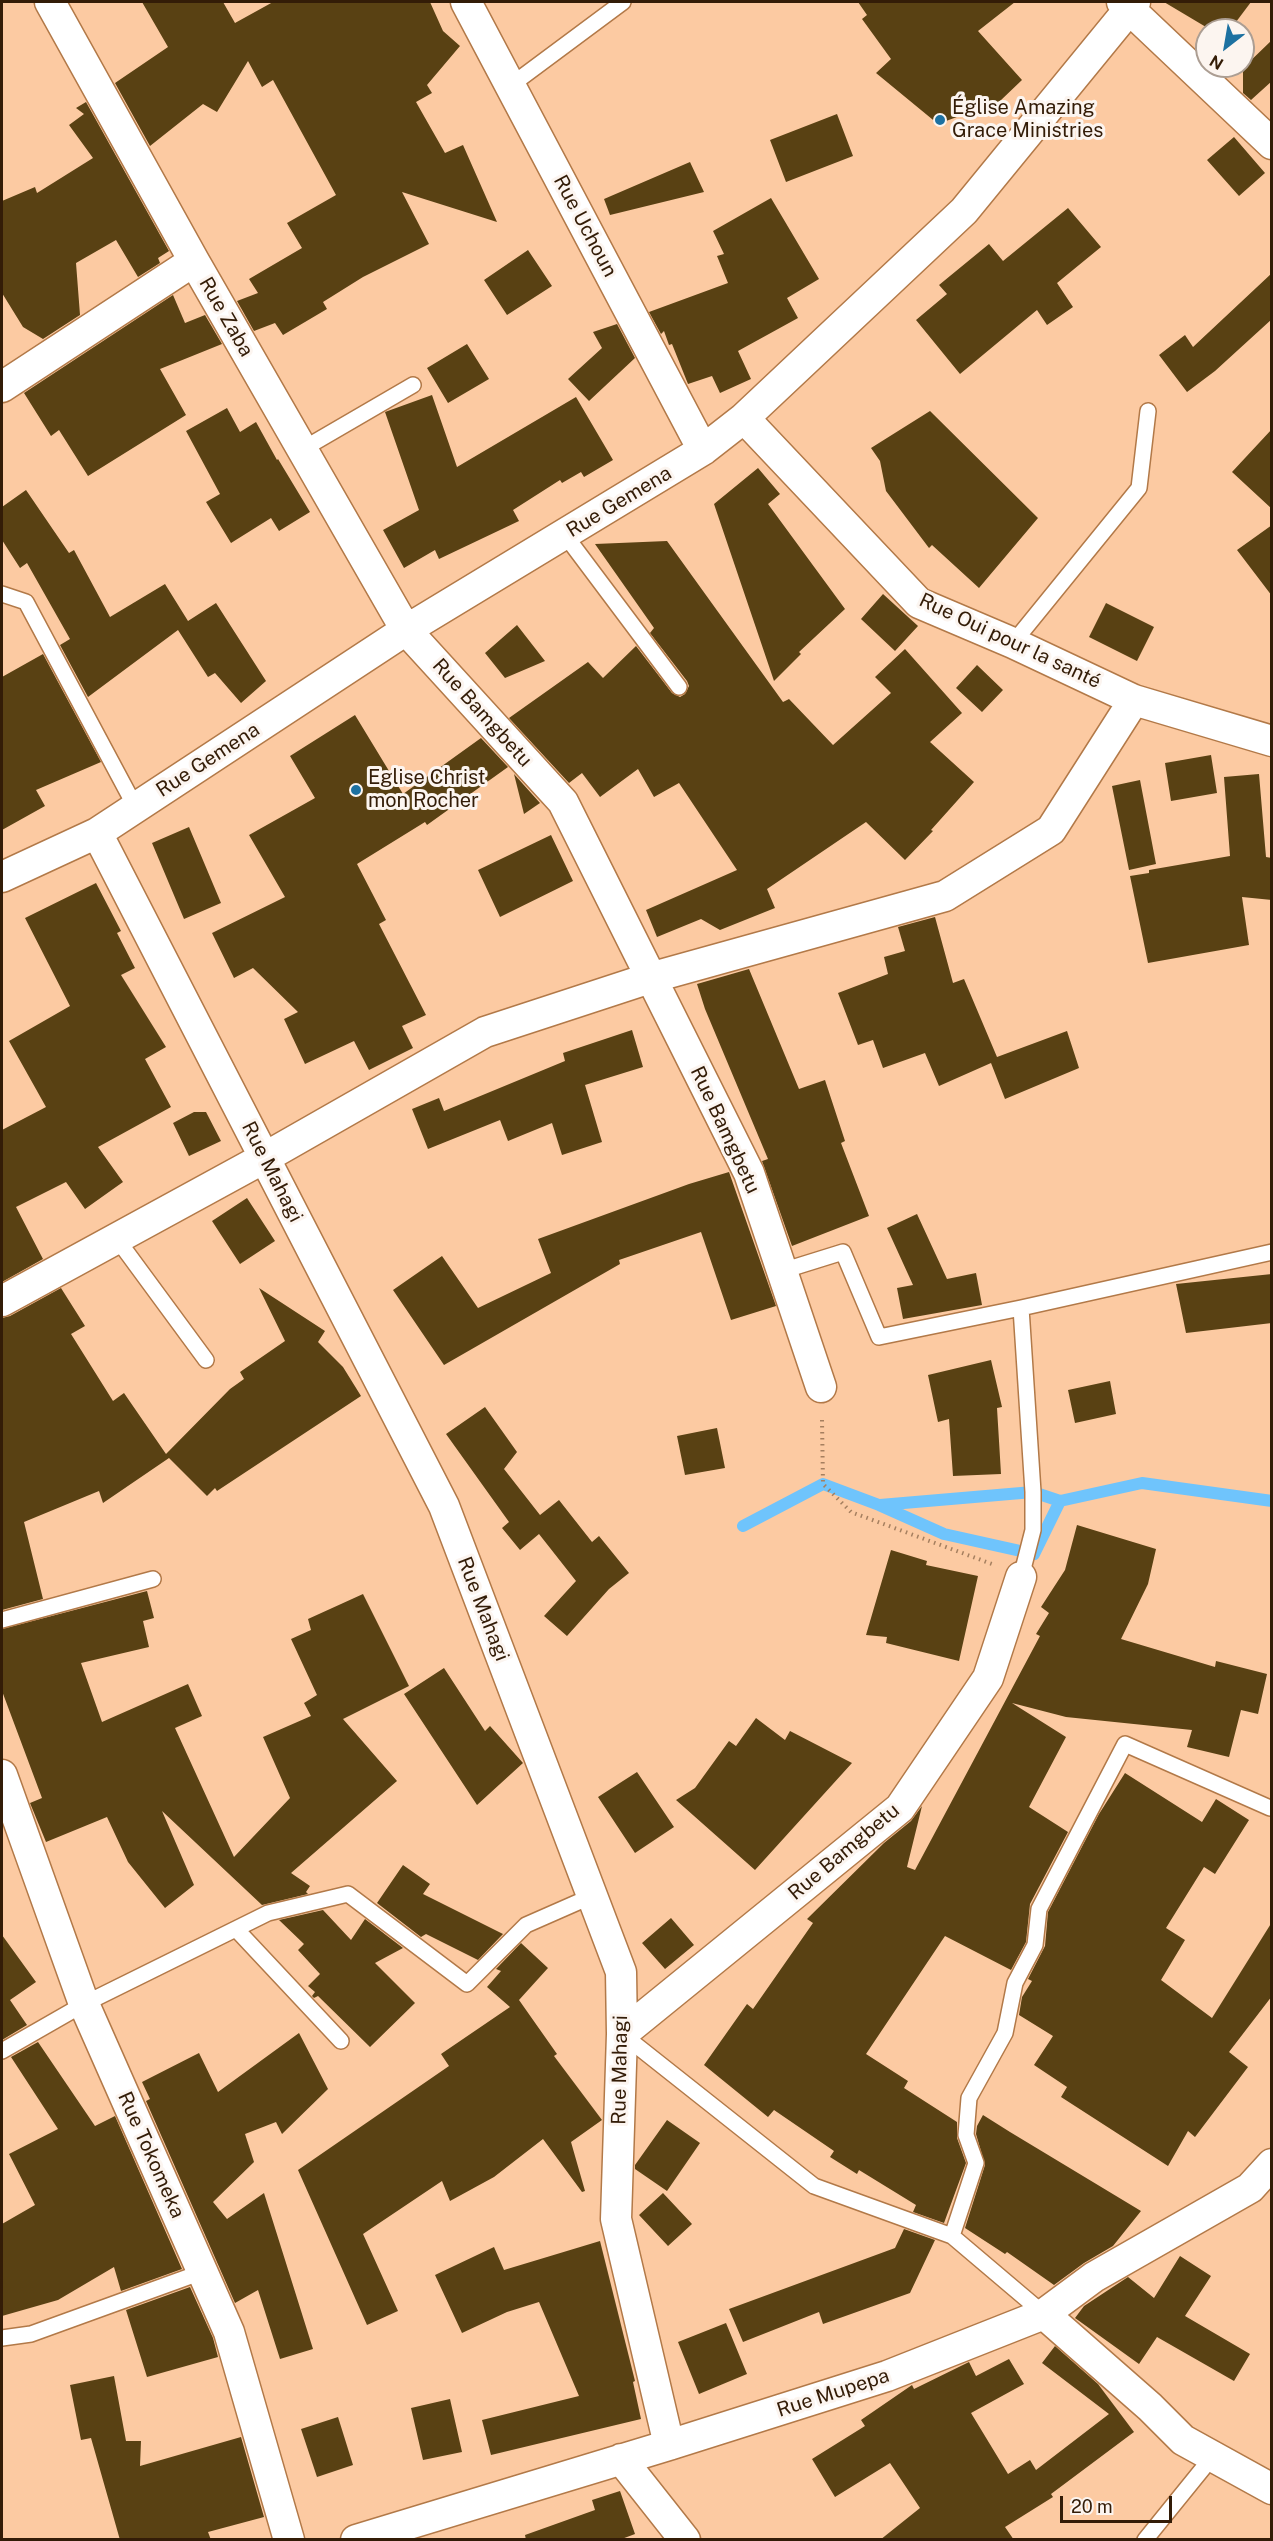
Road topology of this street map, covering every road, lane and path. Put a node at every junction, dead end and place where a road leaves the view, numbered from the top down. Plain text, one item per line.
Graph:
1 (50, 2) edge
2 (466, 2) edge
3 (623, 2) edge
4 (1129, 4) edge
5 (510, 86) junction
6 (1272, 144) edge
7 (194, 261) junction
8 (413, 385) dead end
9 (2, 387) edge
10 (1148, 411) dead end
11 (744, 418) junction
12 (303, 449) junction
13 (704, 450) junction
14 (565, 535) junction
15 (2, 594) edge
16 (406, 630) junction
17 (1014, 643) junction
18 (679, 687) dead end
19 (1134, 700) junction
20 (1272, 741) edge
21 (135, 808) junction
22 (97, 833) junction
23 (3, 872) edge
24 (650, 978) junction
25 (264, 1158) junction
26 (117, 1239) junction
27 (1272, 1252) edge
28 (782, 1271) junction
29 (2, 1301) edge
30 (1021, 1308) junction
31 (206, 1360) dead end
32 (821, 1387) joint
33 (153, 1579) dead end
34 (1020, 1582) junction
35 (2, 1620) edge
36 (2, 1775) edge
37 (1271, 1806) edge
38 (592, 1896) junction
39 (236, 1929) junction
40 (84, 2004) junction
41 (622, 2034) junction
42 (341, 2040) dead end
43 (2, 2051) edge
44 (1272, 2164) edge
45 (952, 2236) junction
46 (202, 2272) junction
47 (1044, 2314) junction
48 (2, 2338) edge
49 (669, 2445) junction
50 (1213, 2456) junction
51 (621, 2459) junction
52 (1272, 2489) edge
53 (289, 2540) edge
54 (356, 2540) edge
55 (685, 2540) edge
56 (1145, 2540) edge

1 - 7 street, Rue Zaba
2 - 5 street, Rue Uchoun
3 - 5 lane
4 - 6 street
4 - 11 street, Rue Gemena
5 - 13 street, Rue Uchoun
7 - 9 street
7 - 12 street, Rue Zaba
8 - 12 lane
10 - 17 lane
11 - 13 street, Rue Gemena
11 - 17 street, Rue Oui pour la santé
12 - 16 street, Rue Zaba
13 - 14 street, Rue Gemena
14 - 16 street, Rue Gemena
14 - 18 lane
15 - 21 lane
16 - 21 street, Rue Gemena
16 - 24 street, Rue Bamgbetu
17 - 19 street, Rue Oui pour la santé
19 - 20 street, Rue Oui pour la santé
19 - 24 street
21 - 22 street, Rue Gemena
22 - 23 street, Rue Gemena
22 - 25 street, Rue Mahagi
24 - 25 street
24 - 28 street, Rue Bamgbetu
25 - 26 street
25 - 38 street, Rue Mahagi
26 - 29 street
26 - 31 lane
27 - 30 lane
28 - 30 lane
28 - 32 street, Rue Bamgbetu
30 - 34 lane
32 - 34 path
33 - 35 lane
34 - 41 street, Rue Bamgbetu
36 - 40 street, Rue Tokomeka
37 - 45 lane
38 - 39 lane
38 - 41 street, Rue Mahagi
39 - 40 lane
39 - 42 lane
40 - 43 lane
40 - 46 street, Rue Tokomeka
41 - 45 lane
41 - 49 street, Rue Mahagi
44 - 47 street, Rue Mupepa
45 - 47 lane
46 - 48 lane
46 - 53 street, Rue Tokomeka
47 - 49 street, Rue Mupepa
47 - 50 street
49 - 51 street, Rue Mupepa
50 - 52 street
50 - 56 lane
51 - 54 street, Rue Mupepa
51 - 55 street

